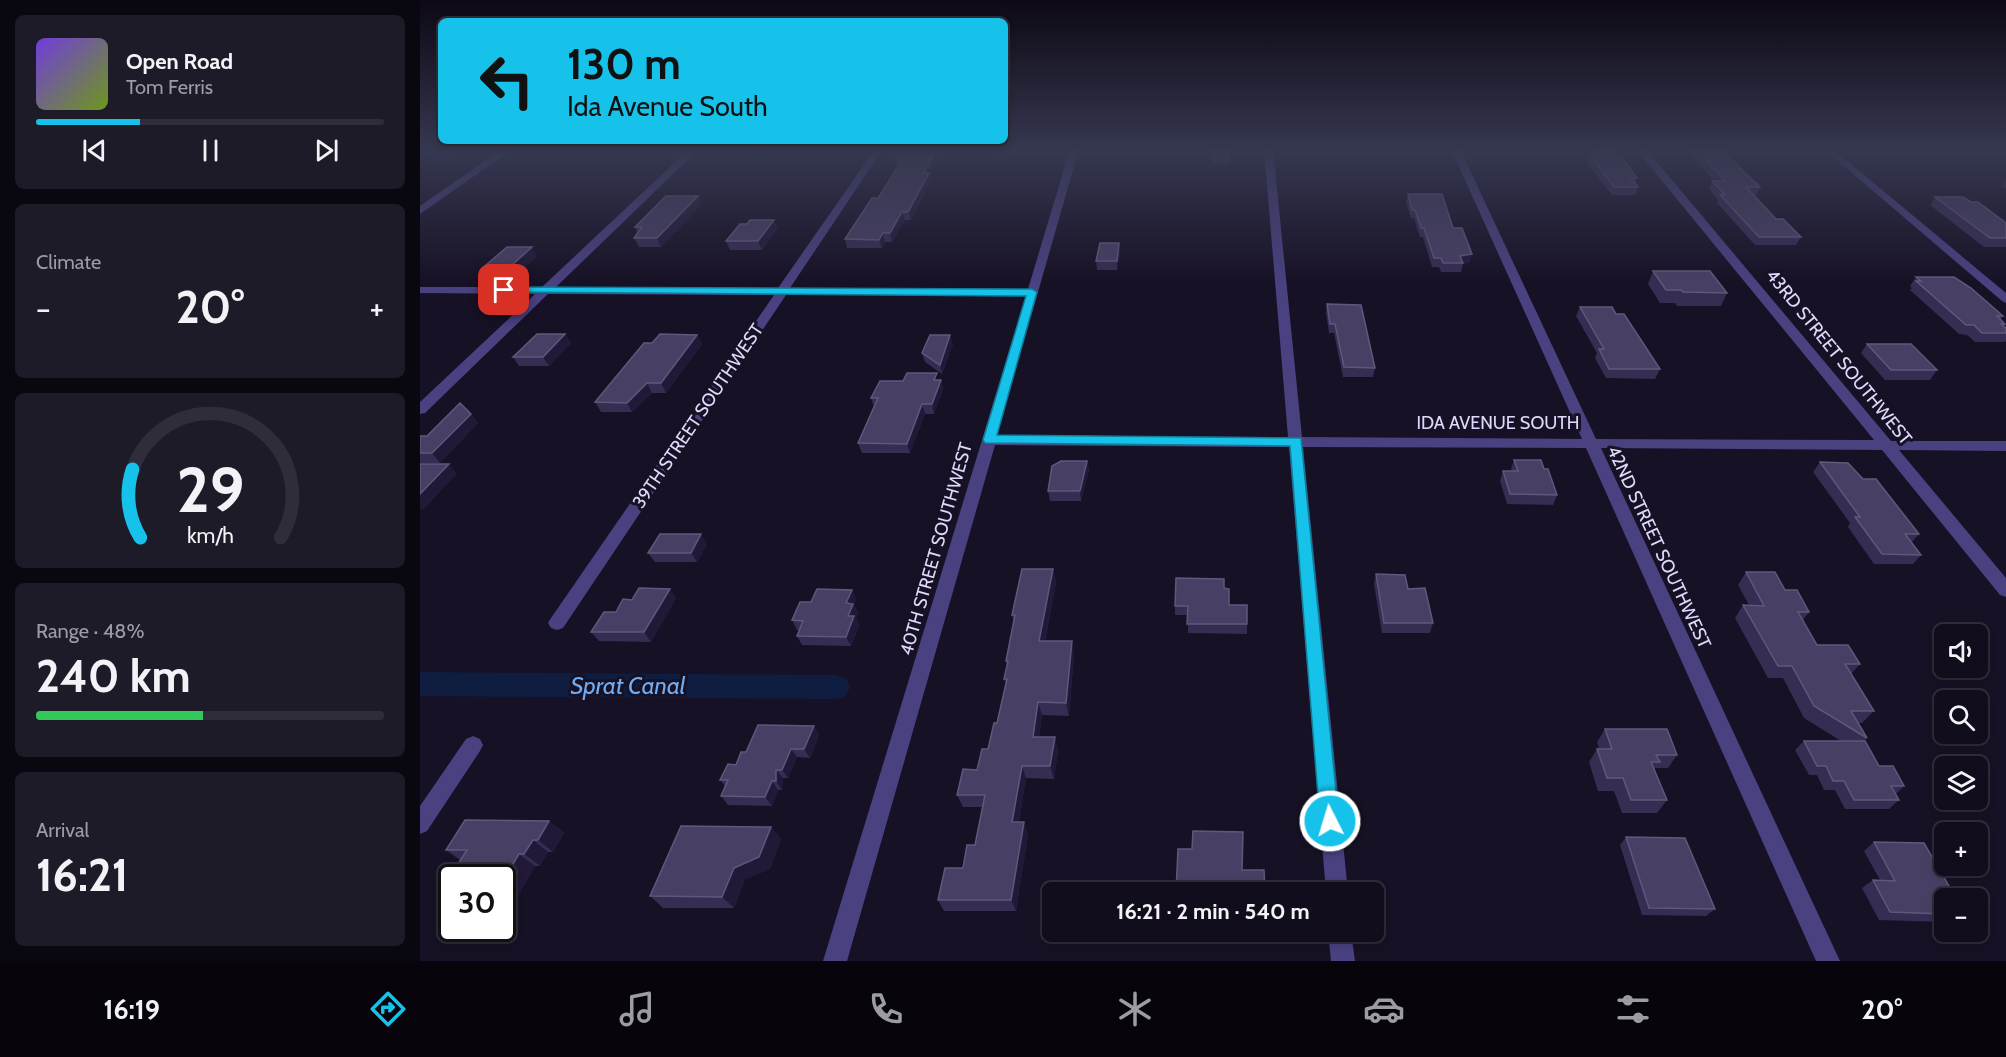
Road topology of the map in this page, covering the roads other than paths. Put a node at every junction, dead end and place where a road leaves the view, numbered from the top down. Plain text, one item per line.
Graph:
1 (444, 194) edge
2 (647, 194) edge
3 (848, 194) edge
4 (1062, 194) edge
5 (1273, 194) edge
6 (1476, 194) edge
7 (1678, 194) edge
8 (1882, 194) edge
9 (420, 211) edge
10 (420, 290) edge
11 (546, 290) junction
12 (782, 291) junction
13 (1032, 292) junction
14 (2006, 298) edge
15 (420, 410) edge
16 (989, 440) junction
17 (1296, 441) junction
18 (1590, 443) junction
19 (1886, 445) junction
20 (2006, 446) edge
21 (2006, 590) edge
22 (557, 623) dead end
23 (473, 745) dead end
24 (420, 824) edge
25 (1336, 882) edge
26 (1341, 942) edge
27 (835, 961) edge
28 (1343, 961) edge
29 (1828, 961) edge

1 - 9 street
2 - 11 street
3 - 12 street, 39TH STREET SOUTHWEST
4 - 13 street, 40TH STREET SOUTHWEST
5 - 17 street
6 - 18 street, 42ND STREET SOUTHWEST
7 - 19 street, 43RD STREET SOUTHWEST
8 - 14 street
10 - 11 street
11 - 12 street
11 - 15 street
12 - 13 street
12 - 22 street, 39TH STREET SOUTHWEST
13 - 16 street, 40TH STREET SOUTHWEST
16 - 17 street, IDA AVENUE SOUTH
16 - 27 street, 40TH STREET SOUTHWEST
17 - 18 street, IDA AVENUE SOUTH
17 - 25 street
18 - 19 street, IDA AVENUE SOUTH
18 - 29 street, 42ND STREET SOUTHWEST
19 - 20 street, IDA AVENUE SOUTH
19 - 21 street, 43RD STREET SOUTHWEST
23 - 24 street
26 - 28 street

